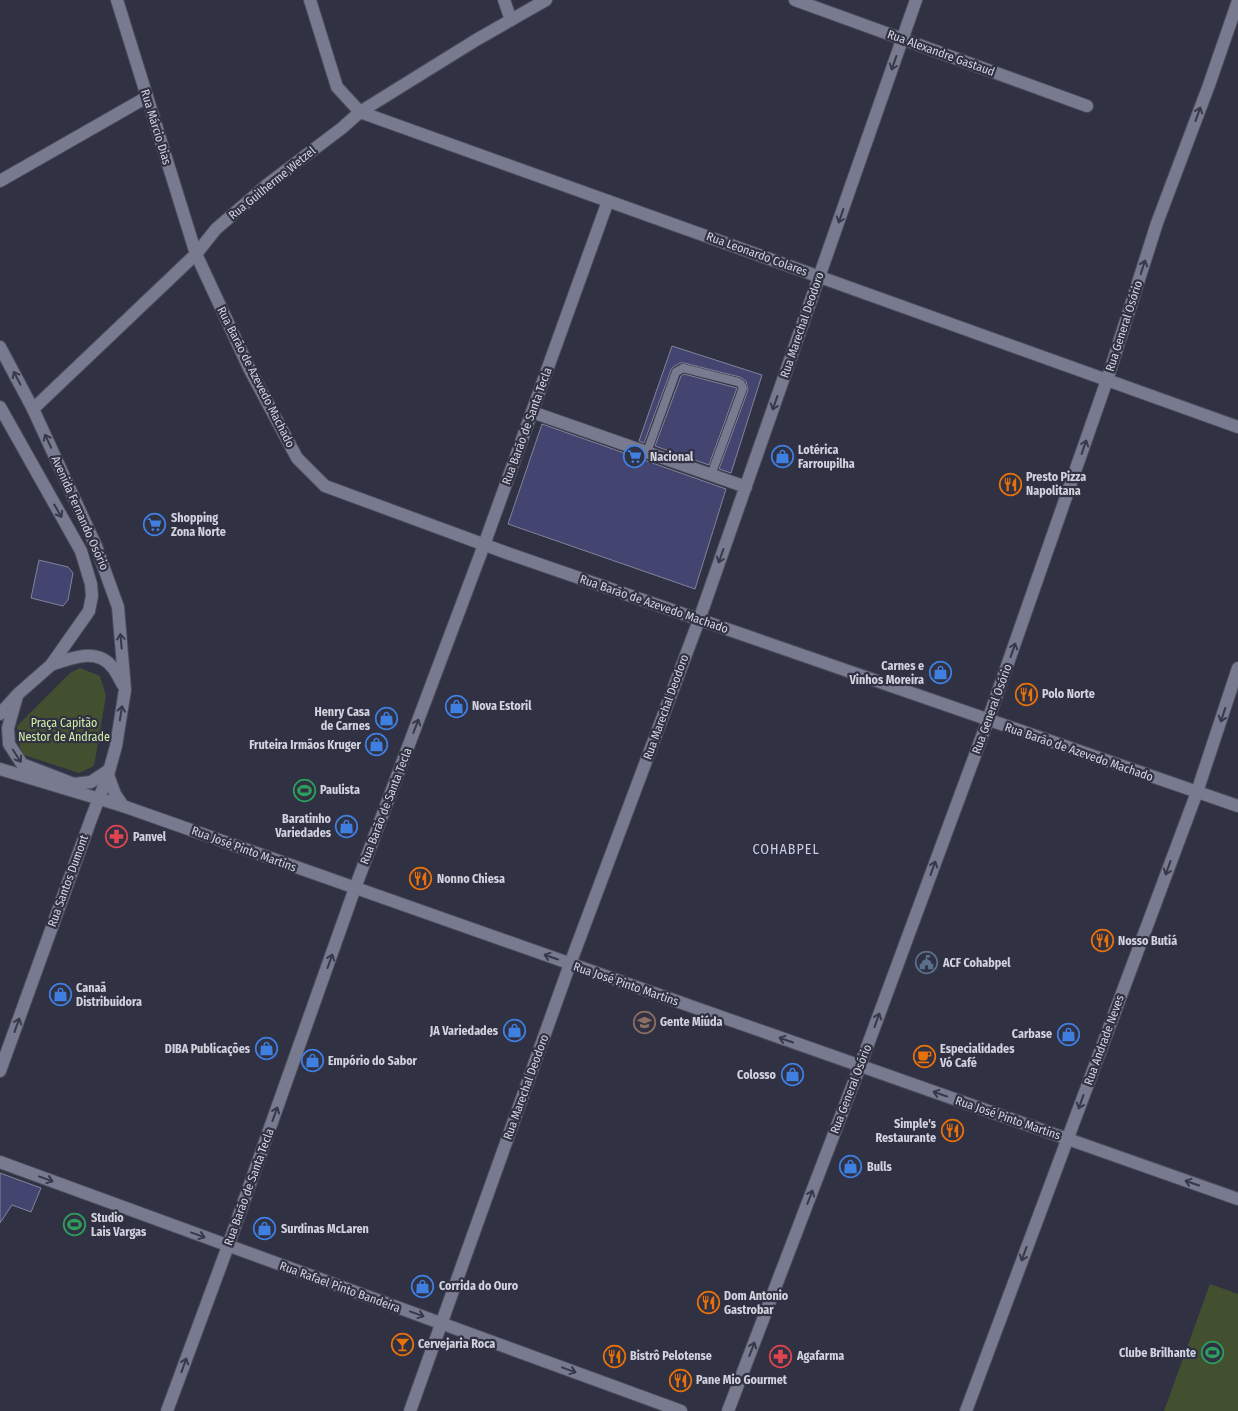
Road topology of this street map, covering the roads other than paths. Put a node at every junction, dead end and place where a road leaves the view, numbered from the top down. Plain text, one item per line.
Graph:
1 (118, 0) edge
2 (310, 0) edge
3 (504, 0) edge
4 (546, 0) edge
5 (795, 0) edge
6 (916, 0) edge
7 (1238, 1) edge
8 (511, 20) junction
9 (902, 39) junction
10 (147, 97) junction
11 (1087, 106) dead end
12 (360, 112) junction
13 (0, 181) edge
14 (608, 201) junction
15 (196, 254) junction
16 (820, 277) junction
17 (0, 347) edge
18 (1107, 380) junction
19 (0, 407) edge
20 (33, 410) junction
21 (532, 412) junction
22 (1238, 428) edge
23 (647, 452) junction
24 (711, 475) junction
25 (746, 487) junction
26 (484, 545) junction
27 (699, 620) junction
28 (50, 665) junction
29 (1238, 668) edge
30 (125, 690) junction
31 (18, 694) junction
32 (0, 714) edge
33 (988, 720) junction
34 (0, 769) edge
35 (109, 772) junction
36 (1197, 792) junction
37 (99, 798) junction
38 (123, 806) junction
39 (1238, 806) edge
40 (355, 888) junction
41 (570, 964) junction
42 (860, 1066) junction
43 (0, 1070) edge
44 (1067, 1139) junction
45 (0, 1162) edge
46 (1238, 1199) edge
47 (228, 1246) junction
48 (441, 1323) junction
49 (167, 1411) edge
50 (410, 1411) edge
51 (681, 1411) edge
52 (728, 1411) edge
53 (966, 1411) edge

1 - 10 street, Rua Márcio Dias
2 - 12 street
3 - 8 street
4 - 8 street, Rua Guilherme Wetzel
5 - 9 street, Rua Alexandre Gastaud
6 - 9 street, Rua Marechal Deodoro
18 -> 7 street, Rua General Osório
8 - 12 street, Rua Guilherme Wetzel
9 - 11 street, Rua Alexandre Gastaud
9 -> 16 street, Rua Marechal Deodoro
10 - 13 street
10 - 15 street, Rua Márcio Dias
12 - 14 street, Rua Leonardo Colares
12 - 15 street, Rua Guilherme Wetzel
14 - 16 street, Rua Leonardo Colares
14 - 21 street, Rua Barão de Santa Tecla
15 - 20 street, Rua Guilherme Wetzel
15 - 26 street, Rua Barão de Azevedo Machado
16 - 18 street, Rua Leonardo Colares
16 -> 25 street, Rua Marechal Deodoro
20 -> 17 street, Avenida Fernando Osório
18 - 22 street, Rua Leonardo Colares
33 -> 18 street, Rua General Osório
19 -> 28 street, Avenida Fernando Osório
30 -> 20 street, Avenida Fernando Osório
21 - 23 street
21 - 26 street, Rua Barão de Santa Tecla
23 - 24 street
23 - 24 lane
24 - 25 street
25 -> 27 street, Rua Marechal Deodoro
26 - 27 street, Rua Barão de Azevedo Machado
40 -> 26 street, Rua Barão de Santa Tecla
27 - 33 street, Rua Barão de Azevedo Machado
27 - 41 street, Rua Marechal Deodoro
28 - 30 street
28 - 31 street, Avenida Fernando Osório
29 -> 36 street, Rua Andrade Neves
35 -> 30 street, Rua Santos Dumont
31 - 32 street, Avenida Fernando Osório
31 -> 35 street
33 - 36 street, Rua Barão de Azevedo Machado
42 -> 33 street, Rua General Osório
34 - 37 street, Rua José Pinto Martins
35 - 37 street, Rua Santos Dumont
35 - 38 street
36 - 39 street, Rua Barão de Azevedo Machado
36 -> 44 street, Rua Andrade Neves
37 - 38 street, Rua José Pinto Martins
43 -> 37 street, Rua Santos Dumont
38 - 40 street, Rua José Pinto Martins
41 -> 40 street, Rua José Pinto Martins
47 -> 40 street, Rua Barão de Santa Tecla
42 -> 41 street, Rua José Pinto Martins
41 - 48 street, Rua Marechal Deodoro
44 -> 42 street, Rua José Pinto Martins
52 -> 42 street, Rua General Osório
46 -> 44 street, Rua José Pinto Martins
44 -> 53 street, Rua Andrade Neves
45 -> 47 street, Rua Rafael Pinto Bandeira
47 -> 48 street, Rua Rafael Pinto Bandeira
49 -> 47 street, Rua Barão de Santa Tecla
48 - 50 street, Rua Marechal Deodoro
48 -> 51 street, Rua Rafael Pinto Bandeira

